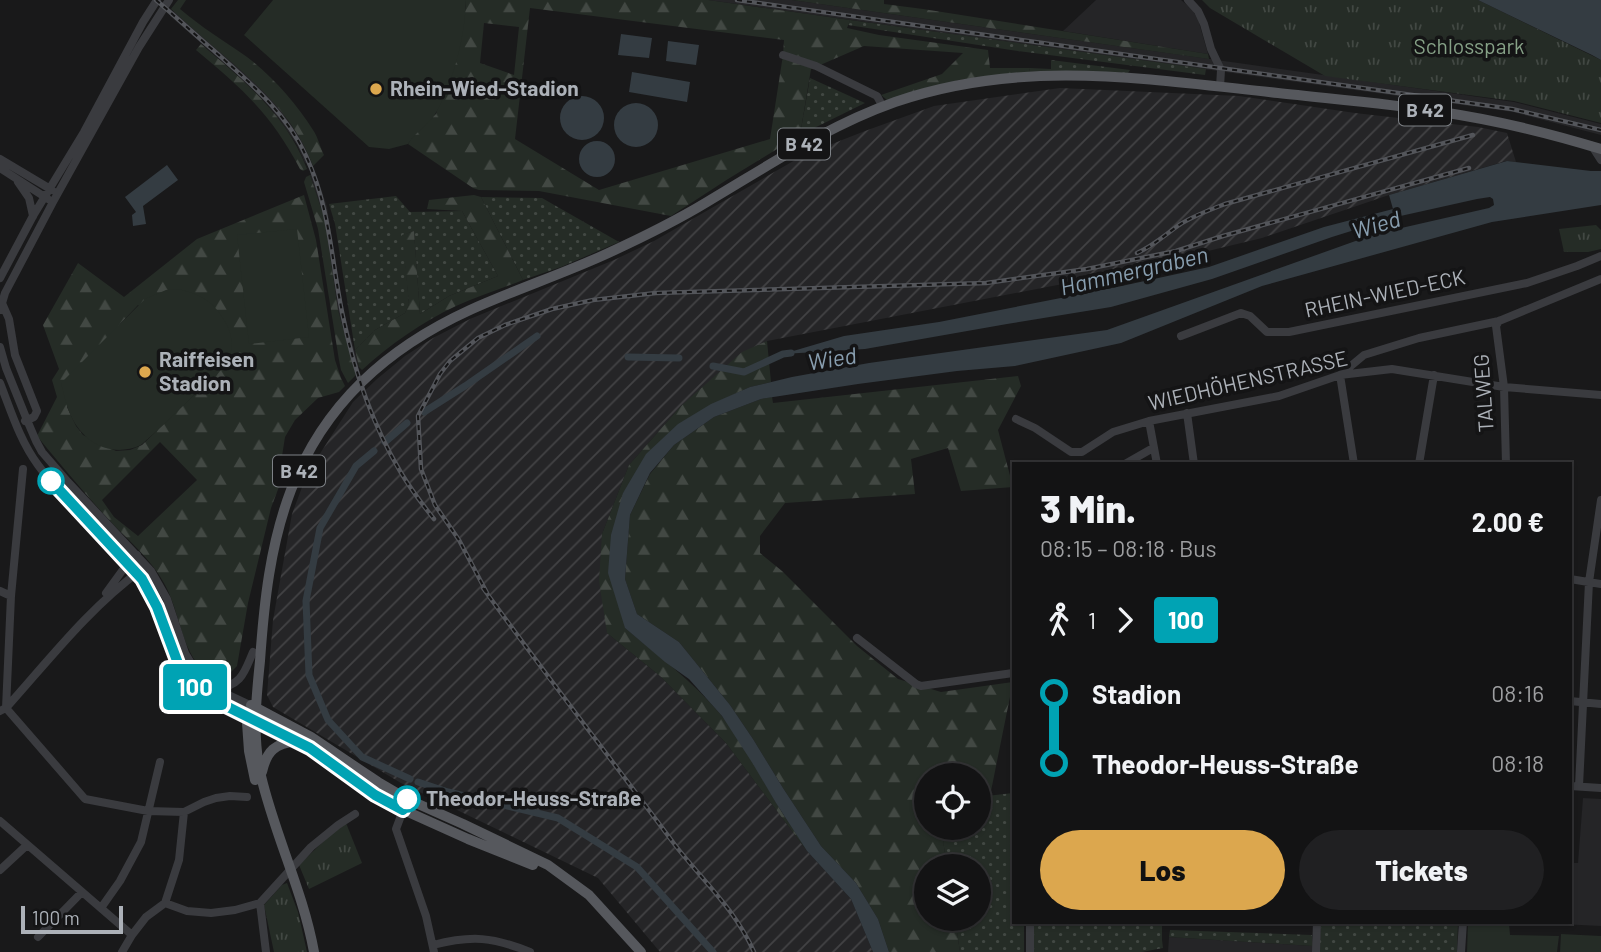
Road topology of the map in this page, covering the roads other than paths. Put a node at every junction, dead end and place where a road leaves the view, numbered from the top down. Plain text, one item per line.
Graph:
1 (157, 0) edge
2 (169, 0) edge
3 (1188, 0) edge
4 (783, 55) dead end
5 (1220, 87) junction
6 (883, 107) junction
7 (1597, 148) edge
8 (0, 159) edge
9 (1601, 160) edge
10 (0, 168) edge
11 (14, 177) junction
12 (46, 193) junction
13 (58, 194) junction
14 (53, 202) junction
15 (33, 216) junction
16 (1601, 256) edge
17 (0, 278) edge
18 (1601, 279) edge
19 (1, 306) edge
20 (1499, 321) junction
21 (1181, 336) dead end
22 (0, 347) edge
23 (2, 363) edge
24 (1340, 375) junction
25 (1434, 375) junction
26 (0, 383) edge
27 (1504, 387) junction
28 (1601, 395) edge
29 (1187, 413) junction
30 (13, 416) junction
31 (1016, 419) dead end
32 (27, 420) junction
33 (1149, 421) junction
34 (1153, 447) junction
35 (1128, 462) edge
36 (1157, 462) edge
37 (1194, 462) edge
38 (1354, 462) edge
39 (1419, 462) edge
40 (1506, 462) edge
41 (23, 469) dead end
42 (1601, 500) edge
43 (137, 555) junction
44 (272, 555) junction
45 (128, 564) junction
46 (147, 566) junction
47 (136, 573) junction
48 (1572, 579) edge
49 (1589, 582) junction
50 (1601, 584) edge
51 (0, 591) edge
52 (11, 596) junction
53 (90, 615) junction
54 (858, 638) dead end
55 (253, 652) junction
56 (1012, 673) edge
57 (216, 689) junction
58 (1572, 701) edge
59 (1582, 703) junction
60 (1601, 704) edge
61 (3, 709) edge
62 (251, 712) junction
63 (297, 741) junction
64 (160, 762) dead end
65 (261, 778) junction
66 (1575, 786) edge
67 (1601, 788) edge
68 (247, 797) dead end
69 (407, 799) junction
70 (403, 810) junction
71 (148, 811) junction
72 (184, 812) junction
73 (355, 814) dead end
74 (0, 821) edge
75 (27, 845) junction
76 (289, 866) junction
77 (0, 870) edge
78 (559, 874) junction
79 (82, 892) junction
80 (165, 903) junction
81 (260, 903) junction
82 (101, 908) junction
83 (1030, 924) edge
84 (1317, 924) edge
85 (1462, 924) edge
86 (132, 935) junction
87 (38, 937) dead end
88 (434, 948) edge
89 (122, 952) edge
90 (266, 952) edge
91 (314, 952) edge
92 (530, 952) edge
93 (641, 952) edge
94 (1030, 952) edge
95 (1316, 952) edge
96 (1461, 952) edge

1 - 12 street
2 - 13 street
3 - 5 street
4 - 6 street
5 - 6 main road, B 42
5 - 7 main road, B 42
6 - 44 main road, B 42
7 - 9 street
8 - 12 street
10 - 11 street
11 - 12 street
11 - 15 street
12 - 13 street
12 - 14 street
12 - 15 street
13 - 14 street
14 - 19 street
15 - 17 street
16 - 21 street, RHEIN-WIED-ECK
18 - 20 street
19 - 32 street
20 - 24 street
20 - 27 street, TALWEG
22 - 23 street
23 - 32 street
24 - 25 street, WIEDHÖHENSTRASSE
24 - 29 street, WIEDHÖHENSTRASSE
24 - 38 street
25 - 27 street, WIEDHÖHENSTRASSE
25 - 39 street
26 - 30 street
27 - 28 street, WIEDHÖHENSTRASSE
27 - 40 street, TALWEG
29 - 33 street, WIEDHÖHENSTRASSE
29 - 37 street
30 - 32 street
30 - 45 street
31 - 33 street, WIEDHÖHENSTRASSE
32 - 43 street
33 - 34 street
34 - 35 street
34 - 36 street
41 - 52 street
42 - 49 street
43 - 45 street
43 - 46 street
44 - 55 main road, B 42
44 - 62 main road, B 42
45 - 47 street
45 - 53 street
46 - 47 street
46 - 57 street
47 - 53 street
47 - 62 street
48 - 49 street
49 - 50 street
49 - 59 street
51 - 52 street
52 - 61 street
53 - 61 street
54 - 56 street
55 - 57 street
55 - 62 main road, B 42
57 - 62 street
58 - 59 street
59 - 60 street
59 - 66 street
61 - 71 street
62 - 63 main road
62 - 65 main road, B 42
62 - 69 main road
62 - 76 main road, B 42
63 - 65 main road
63 - 70 main road
64 - 71 street
65 - 76 main road, B 42
66 - 67 street
68 - 72 street
69 - 70 street
69 - 78 main road
70 - 78 main road
70 - 88 street
71 - 72 street
71 - 82 street
72 - 80 street
73 - 76 street
74 - 75 street
75 - 77 street
75 - 79 street
76 - 81 street
76 - 91 main road, B 42
78 - 93 main road
79 - 82 street
79 - 87 street
80 - 81 street
80 - 86 street
81 - 90 street
82 - 86 street
83 - 94 street
84 - 95 street
85 - 96 street
86 - 89 street
88 - 92 street

